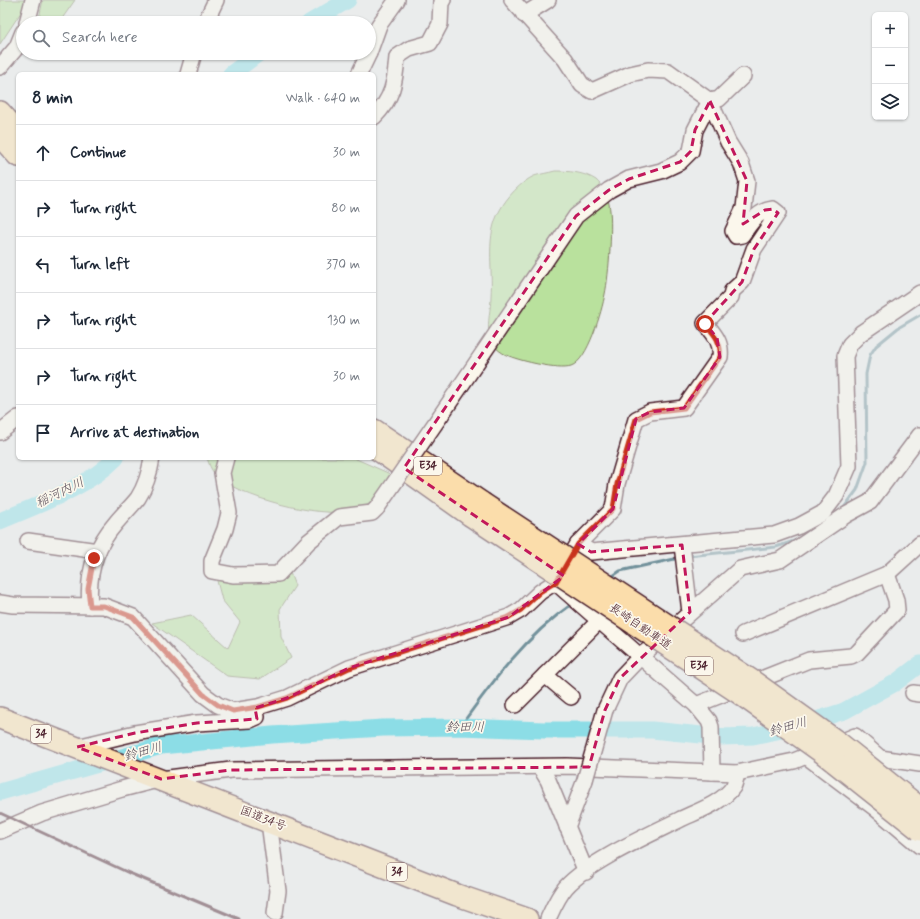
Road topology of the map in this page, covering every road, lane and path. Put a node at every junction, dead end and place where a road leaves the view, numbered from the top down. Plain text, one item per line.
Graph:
1 (33, 0) edge
2 (216, 0) edge
3 (397, 0) edge
4 (443, 0) edge
5 (512, 0) edge
6 (548, 0) edge
7 (524, 15) junction
8 (29, 16) edge
9 (209, 16) edge
10 (376, 33) edge
11 (16, 48) edge
12 (192, 60) edge
13 (366, 60) edge
14 (0, 67) edge
15 (189, 72) edge
16 (360, 72) edge
17 (743, 76) dead end
18 (710, 101) junction
19 (0, 112) edge
20 (376, 115) edge
21 (16, 130) edge
22 (0, 136) edge
23 (16, 154) edge
24 (920, 293) edge
25 (16, 420) edge
26 (0, 432) edge
27 (376, 432) edge
28 (920, 435) edge
29 (376, 448) edge
30 (152, 460) edge
31 (225, 460) edge
32 (476, 509) junction
33 (28, 541) dead end
34 (578, 544) junction
35 (920, 544) edge
36 (683, 548) junction
37 (98, 551) junction
38 (887, 574) junction
39 (556, 582) junction
40 (0, 603) edge
41 (90, 606) junction
42 (690, 612) junction
43 (600, 620) junction
44 (743, 634) dead end
45 (640, 656) junction
46 (545, 675) junction
47 (569, 691) dead end
48 (515, 705) dead end
49 (696, 705) junction
50 (255, 708) junction
51 (0, 718) edge
52 (79, 748) junction
53 (806, 756) junction
54 (919, 761) edge
55 (540, 767) junction
56 (712, 767) junction
57 (737, 773) junction
58 (158, 778) junction
59 (920, 808) edge
60 (269, 822) junction
61 (568, 827) junction
62 (920, 830) edge
63 (0, 831) edge
64 (920, 846) edge
65 (586, 872) junction
66 (275, 913) dead end
67 (527, 919) edge
68 (548, 919) edge

1 - 8 street
2 - 9 street
3 - 10 street
4 - 20 street
5 - 7 street
6 - 7 street
7 - 18 street
11 - 14 street
12 - 15 street
13 - 16 street
17 - 18 street
18 - 31 street, bridge
18 - 34 street
19 - 21 highway
22 - 23 highway
24 - 36 street
25 - 26 street
27 - 32 highway, 長崎自動車道 / E34
28 - 42 street
29 - 32 highway, 長崎自動車道 / E34
30 - 37 street
32 - 59 highway, 長崎自動車道 / E34, bridge
32 - 62 highway, 長崎自動車道 / E34, bridge
33 - 37 street
34 - 36 street
34 - 39 street
35 - 38 street
36 - 42 street
37 - 41 street
38 - 44 street
38 - 49 street
39 - 43 street
39 - 50 street
40 - 41 street
41 - 50 street
42 - 45 street
43 - 45 street
43 - 46 street
45 - 49 street
45 - 61 street, bridge
46 - 47 street
46 - 48 street
49 - 56 street
50 - 52 street
51 - 52 highway, 国道34号 / 34
52 - 58 highway, 国道34号 / 34
53 - 54 street
53 - 57 street
53 - 64 street
55 - 56 street
55 - 58 street
55 - 61 street
56 - 57 street
57 - 65 street
58 - 60 highway, 国道34号 / 34
58 - 63 street
60 - 66 street
60 - 67 highway, 国道34号 / 34
61 - 65 street
65 - 68 street

